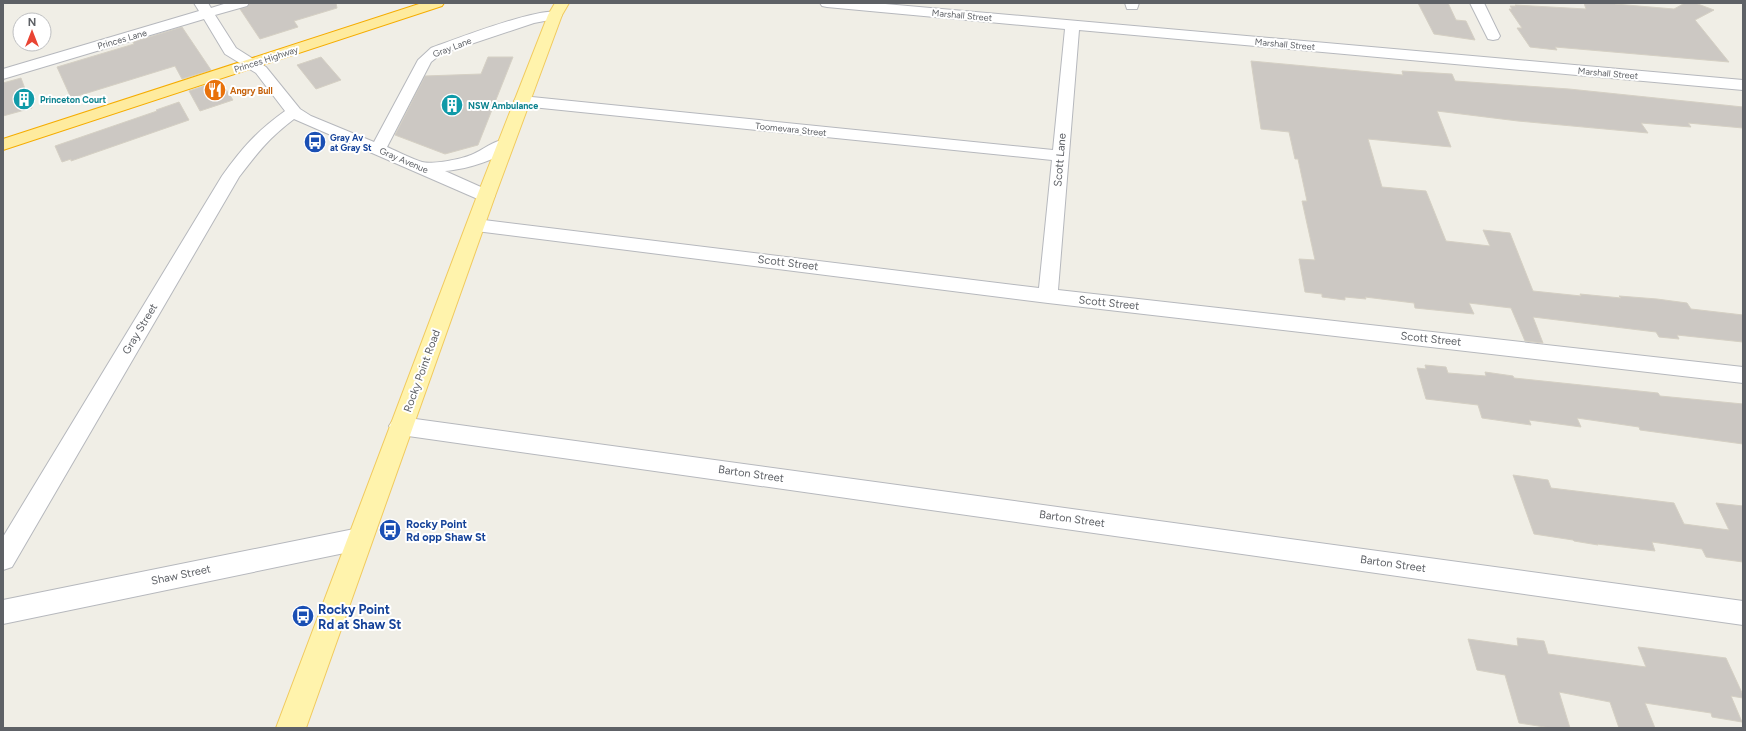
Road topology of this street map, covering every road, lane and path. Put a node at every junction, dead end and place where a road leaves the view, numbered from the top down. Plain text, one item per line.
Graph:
1 (242, 3) edge
2 (405, 3) edge
3 (437, 3) edge
4 (827, 3) edge
5 (1476, 3) edge
6 (558, 7) edge
7 (204, 8) edge
8 (1072, 25) junction
9 (1493, 36) dead end
10 (246, 60) junction
11 (3, 74) edge
12 (1743, 85) edge
13 (522, 101) junction
14 (294, 112) junction
15 (3, 133) edge
16 (506, 144) junction
17 (3, 145) edge
18 (378, 149) junction
19 (1061, 156) junction
20 (422, 167) junction
21 (486, 196) junction
22 (476, 225) junction
23 (1048, 296) junction
24 (1743, 375) edge
25 (402, 426) junction
26 (360, 539) junction
27 (3, 559) edge
28 (3, 612) edge
29 (1743, 613) edge
30 (291, 728) edge

1 - 7 street, Princes Lane
2 - 10 highway, Princes Highway
3 - 10 highway, Princes Highway
4 - 8 street, Marshall Street
5 - 9 street
6 - 13 main road, Rocky Point Road
6 - 18 street, Gray Lane
7 - 10 street
7 - 11 street, Princes Lane
8 - 12 street, Marshall Street
8 - 19 street, Scott Lane
10 - 14 street, Gray Avenue
10 - 15 highway, Princes Highway
10 - 17 highway, Princes Highway
13 - 16 main road, Rocky Point Road
13 - 19 street, Toomevara Street
14 - 18 street, Gray Avenue
14 - 27 street, Gray Street
16 - 20 street
16 - 21 main road, Rocky Point Road
18 - 20 street, Gray Avenue
19 - 23 street, Scott Lane
20 - 21 street, Gray Avenue
21 - 22 main road, Rocky Point Road
22 - 23 street, Scott Street
22 - 25 main road, Rocky Point Road
23 - 24 street, Scott Street
25 - 26 main road, Rocky Point Road
25 - 29 street, Barton Street
26 - 28 street, Shaw Street
26 - 30 main road, Rocky Point Road

